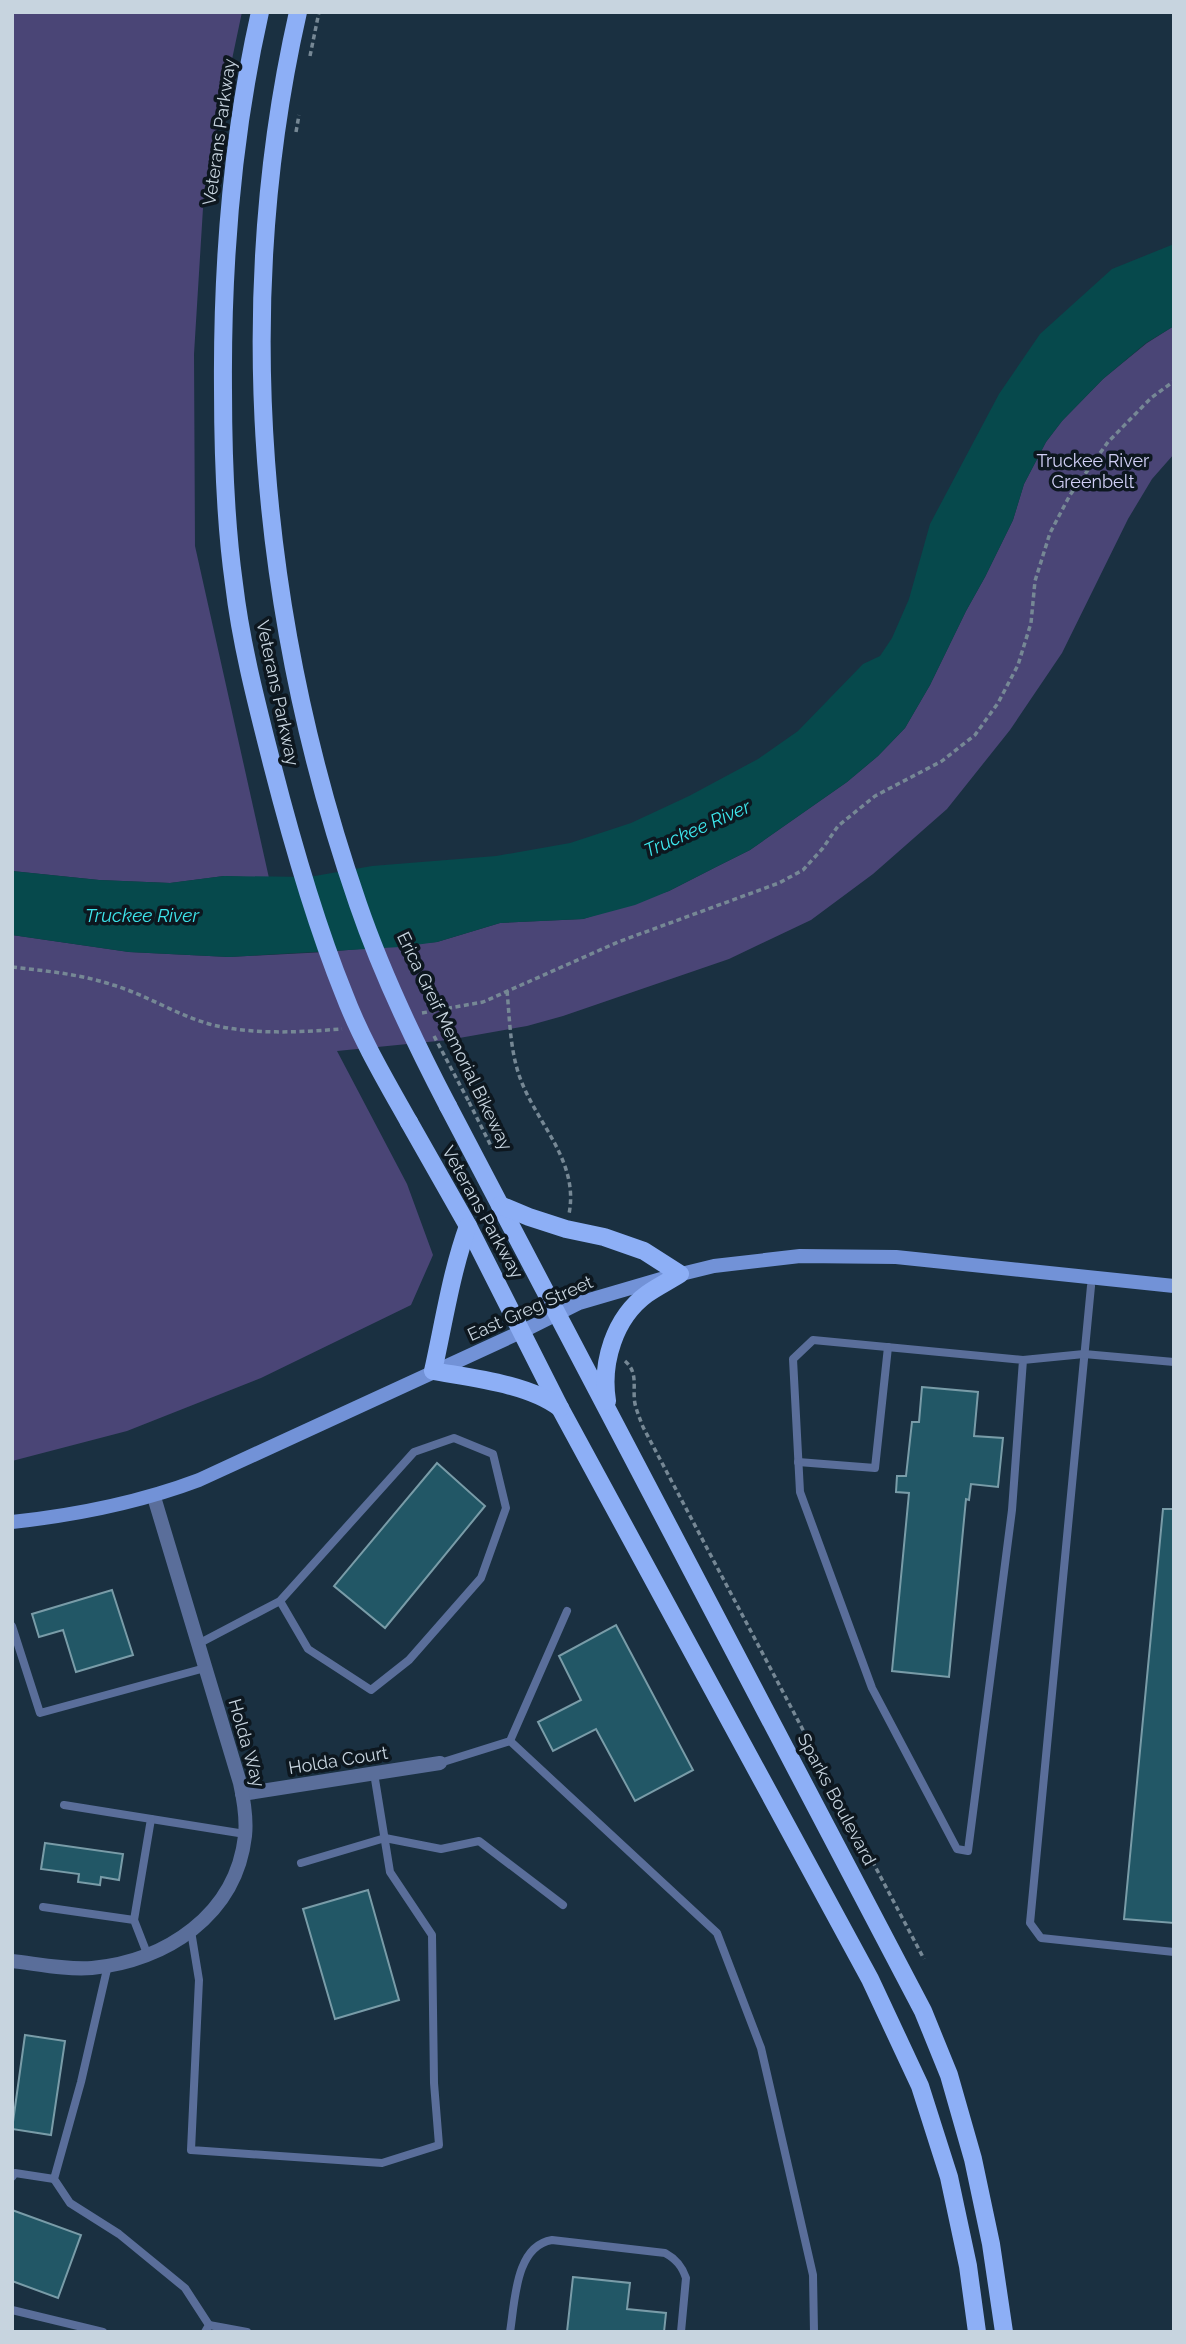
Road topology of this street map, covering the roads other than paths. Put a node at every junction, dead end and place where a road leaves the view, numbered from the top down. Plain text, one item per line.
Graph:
1 (260, 12) edge
2 (298, 12) edge
3 (500, 1205) junction
4 (468, 1226) junction
5 (680, 1274) junction
6 (1091, 1286) dead end
7 (1174, 1286) edge
8 (557, 1312) junction
9 (523, 1331) junction
10 (888, 1347) junction
11 (1084, 1354) junction
12 (1023, 1360) junction
13 (1174, 1362) edge
14 (433, 1371) junction
15 (560, 1408) junction
16 (609, 1412) junction
17 (798, 1462) junction
18 (154, 1497) junction
19 (12, 1522) edge
20 (280, 1601) junction
21 (567, 1611) dead end
22 (12, 1626) edge
23 (198, 1644) junction
24 (205, 1668) junction
25 (510, 1741) junction
26 (440, 1763) joint
27 (374, 1773) junction
28 (242, 1794) junction
29 (64, 1805) dead end
30 (151, 1819) junction
31 (245, 1834) junction
32 (384, 1838) junction
33 (301, 1863) dead end
34 (563, 1905) dead end
35 (43, 1907) dead end
36 (134, 1920) junction
37 (191, 1931) junction
38 (1174, 1952) edge
39 (148, 1956) junction
40 (12, 1961) edge
41 (108, 1965) junction
42 (12, 2176) edge
43 (54, 2179) junction
44 (12, 2310) edge
45 (207, 2328) edge
46 (103, 2332) edge
47 (247, 2332) edge
48 (510, 2332) edge
49 (681, 2332) edge
50 (814, 2332) edge
51 (977, 2332) edge
52 (1004, 2332) edge

1 - 4 main road, Veterans Parkway, bridge
2 - 3 main road, Veterans Parkway, bridge
3 - 5 main road
3 - 8 main road, Veterans Parkway
4 - 9 main road, Veterans Parkway
4 - 14 main road
5 - 7 main road, East Greg Street
5 - 8 main road, East Greg Street
5 - 16 main road
6 - 11 lane
8 - 9 main road, East Greg Street
8 - 16 main road, Sparks Boulevard
9 - 14 main road, East Greg Street
9 - 15 main road
10 - 12 lane
10 - 17 lane
10 - 17 lane
11 - 12 lane
11 - 13 lane
11 - 38 lane
12 - 17 lane
14 - 15 main road
14 - 18 main road, East Greg Street
15 - 51 main road
16 - 52 main road, Sparks Boulevard
18 - 19 main road, East Greg Street
18 - 23 street, Holda Way
20 - 20 lane
20 - 23 lane
21 - 25 lane
22 - 24 lane
23 - 24 street, Holda Way
24 - 28 street, Holda Way
25 - 26 lane
25 - 50 lane
26 - 27 street, Holda Court
27 - 28 street, Holda Court
27 - 32 lane
28 - 31 street, Holda Way
29 - 30 lane
30 - 31 lane
30 - 36 lane
31 - 37 street, Holda Way
32 - 33 lane
32 - 34 lane
32 - 37 lane
35 - 36 lane
36 - 39 lane
37 - 39 street, Holda Way
39 - 41 street, Holda Way
40 - 41 street, Holda Way
41 - 43 lane
42 - 43 lane
43 - 45 lane
44 - 46 lane
45 - 47 lane
48 - 49 lane

